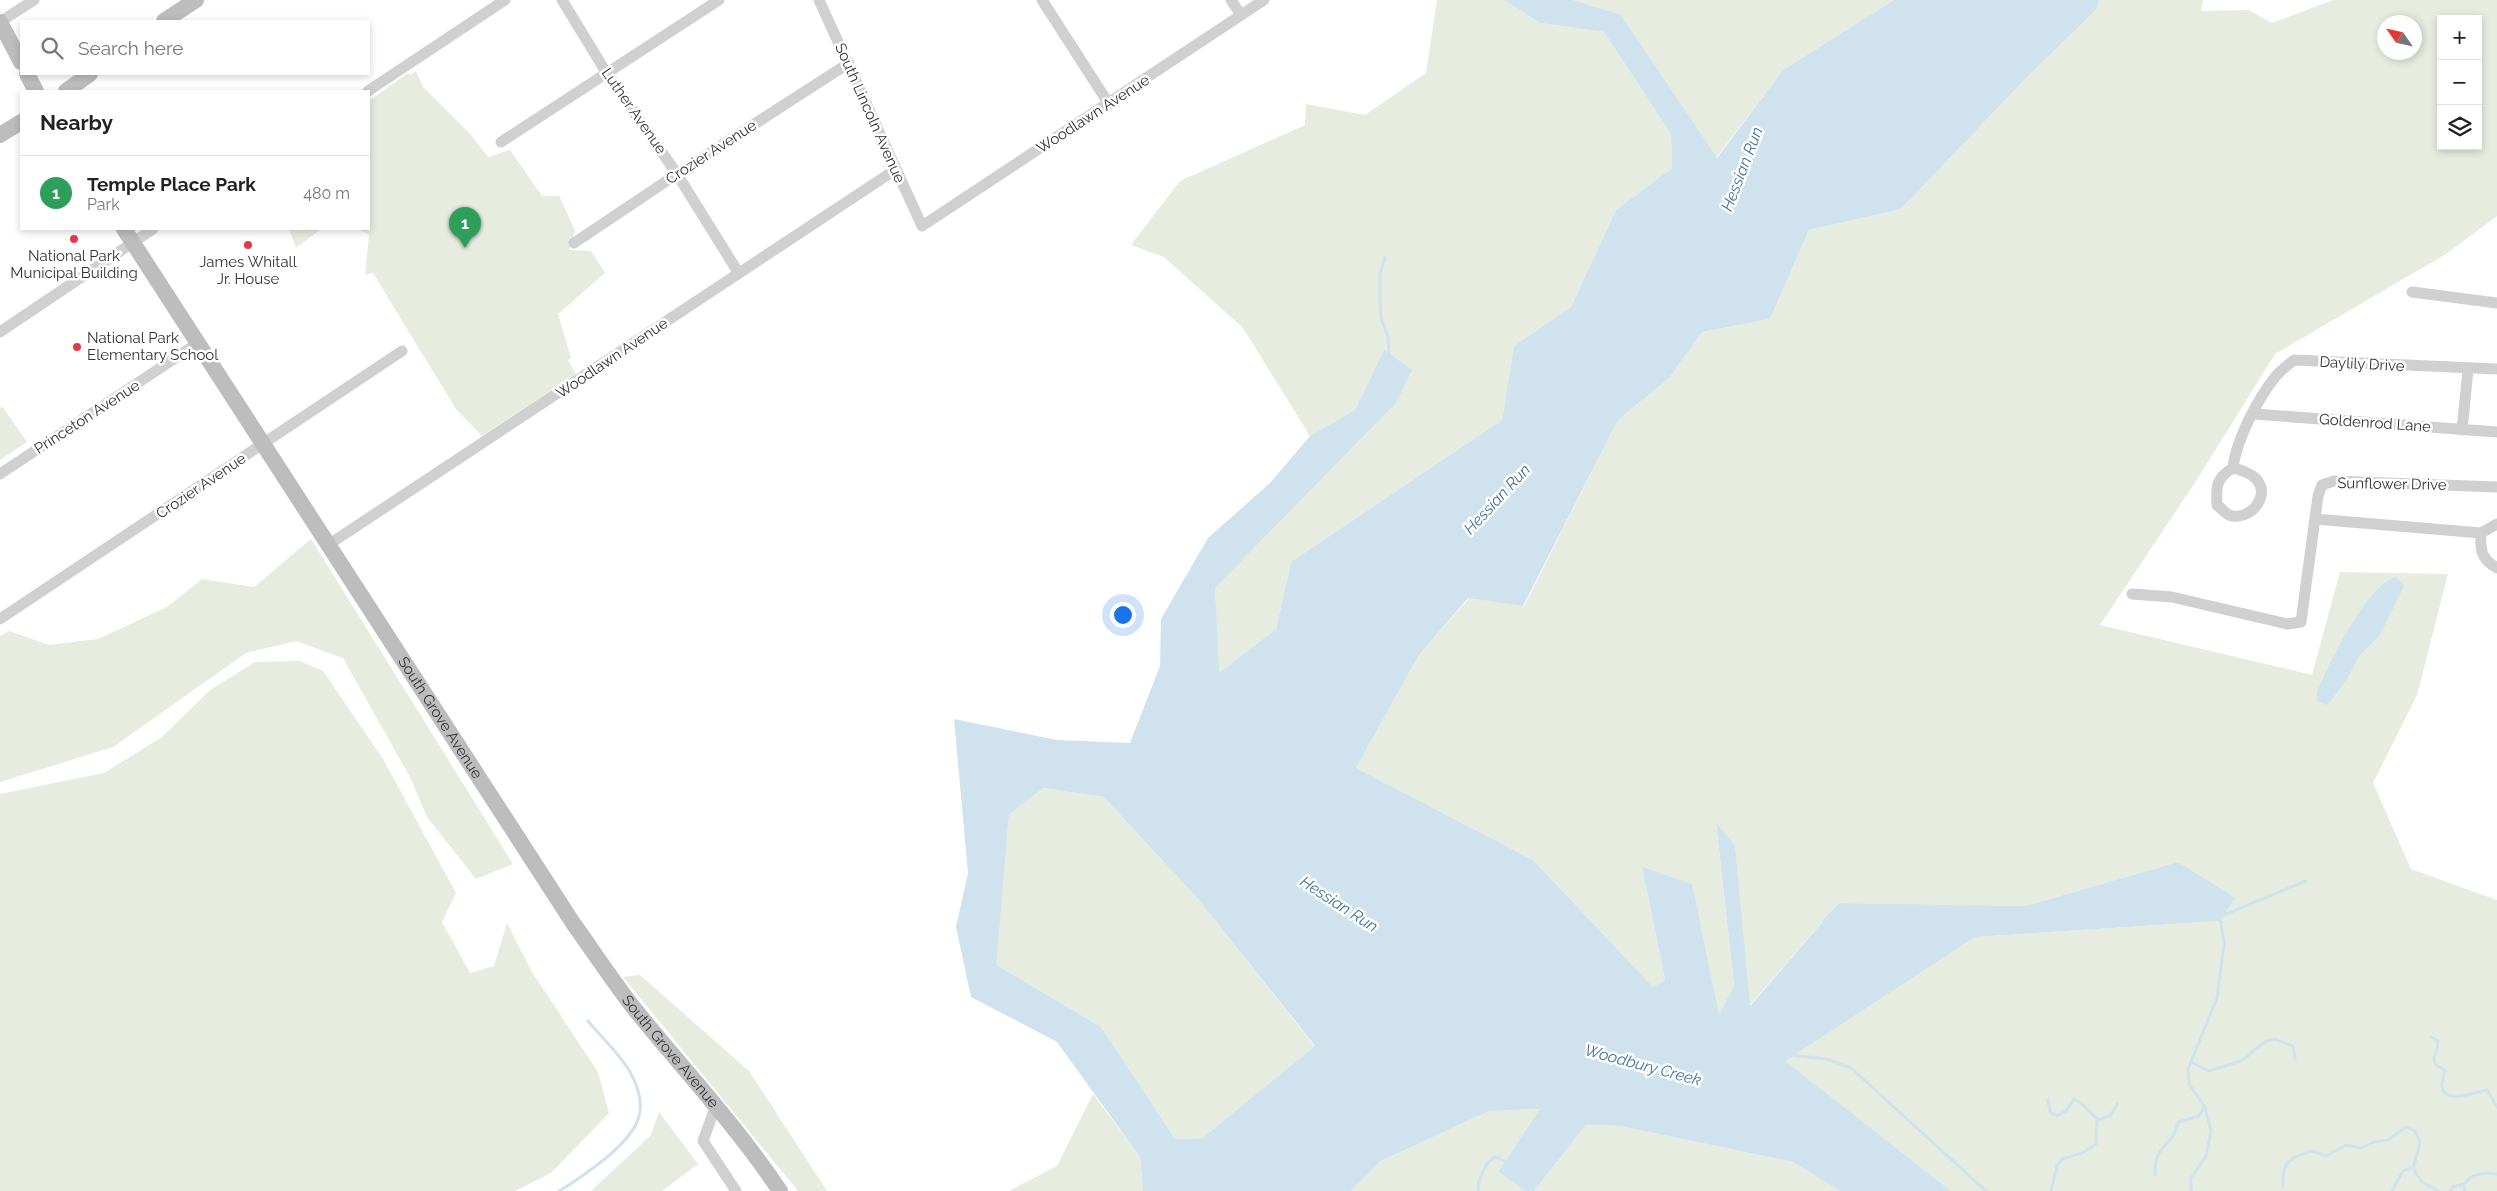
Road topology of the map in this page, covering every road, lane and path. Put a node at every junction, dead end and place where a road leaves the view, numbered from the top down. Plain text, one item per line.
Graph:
1 (34, 0) edge
2 (196, 0) edge
3 (505, 0) edge
4 (562, 0) edge
5 (719, 0) edge
6 (819, 0) edge
7 (1042, 0) edge
8 (1231, 0) edge
9 (1264, 0) edge
10 (1241, 15) junction
11 (166, 20) edge
12 (0, 22) edge
13 (20, 60) edge
14 (849, 63) junction
15 (606, 72) junction
16 (28, 75) edge
17 (89, 75) edge
18 (35, 90) edge
19 (67, 90) edge
20 (370, 90) edge
21 (1109, 104) junction
22 (20, 123) edge
23 (0, 135) edge
24 (501, 142) dead end
25 (895, 170) junction
26 (677, 174) junction
27 (922, 226) joint
28 (149, 230) edge
29 (128, 235) edge
30 (574, 244) dead end
31 (738, 272) junction
32 (2412, 292) dead end
33 (2497, 302) edge
34 (0, 332) edge
35 (198, 343) junction
36 (402, 351) dead end
37 (2468, 370) junction
38 (2497, 370) edge
39 (2254, 414) junction
40 (2462, 430) junction
41 (2497, 432) edge
42 (263, 444) junction
43 (2233, 468) junction
44 (0, 474) edge
45 (2497, 487) edge
46 (2315, 519) junction
47 (2497, 524) edge
48 (2482, 533) junction
49 (328, 545) junction
50 (2497, 568) edge
51 (2132, 594) dead end
52 (0, 619) edge
53 (716, 1105) junction
54 (736, 1191) edge
55 (780, 1191) edge

1 - 12 street
2 - 11 main road
3 - 20 street
4 - 15 street, Luther Avenue
5 - 15 street
6 - 14 street, South Lincoln Avenue
7 - 21 street
8 - 10 street
9 - 10 street, Woodlawn Avenue
10 - 21 street, Woodlawn Avenue
12 - 13 main road
14 - 25 street, South Lincoln Avenue
14 - 26 street, Crozier Avenue
15 - 24 street
15 - 26 street, Luther Avenue
16 - 18 main road
17 - 19 main road
21 - 27 street, Woodlawn Avenue
22 - 23 main road
25 - 27 street, South Lincoln Avenue
25 - 31 street, Woodlawn Avenue
26 - 30 street, Crozier Avenue
26 - 31 street, Luther Avenue
28 - 29 street
29 - 34 street
29 - 35 main road, South Grove Avenue
31 - 49 street, Woodlawn Avenue
32 - 33 street
35 - 42 main road, South Grove Avenue
35 - 44 street, Princeton Avenue
36 - 42 street, Crozier Avenue
37 - 38 street, Daylily Drive
37 - 39 street, Daylily Drive
37 - 40 street
39 - 40 street, Goldenrod Lane
39 - 43 street, Daylily Drive
40 - 41 street, Goldenrod Lane
42 - 49 main road, South Grove Avenue
42 - 52 street, Crozier Avenue
43 - 43 street
45 - 46 street, Sunflower Drive
46 - 48 street
46 - 51 street, Sunflower Drive
47 - 48 street
48 - 50 street
49 - 53 main road, South Grove Avenue
53 - 54 street
53 - 55 main road, South Grove Avenue

